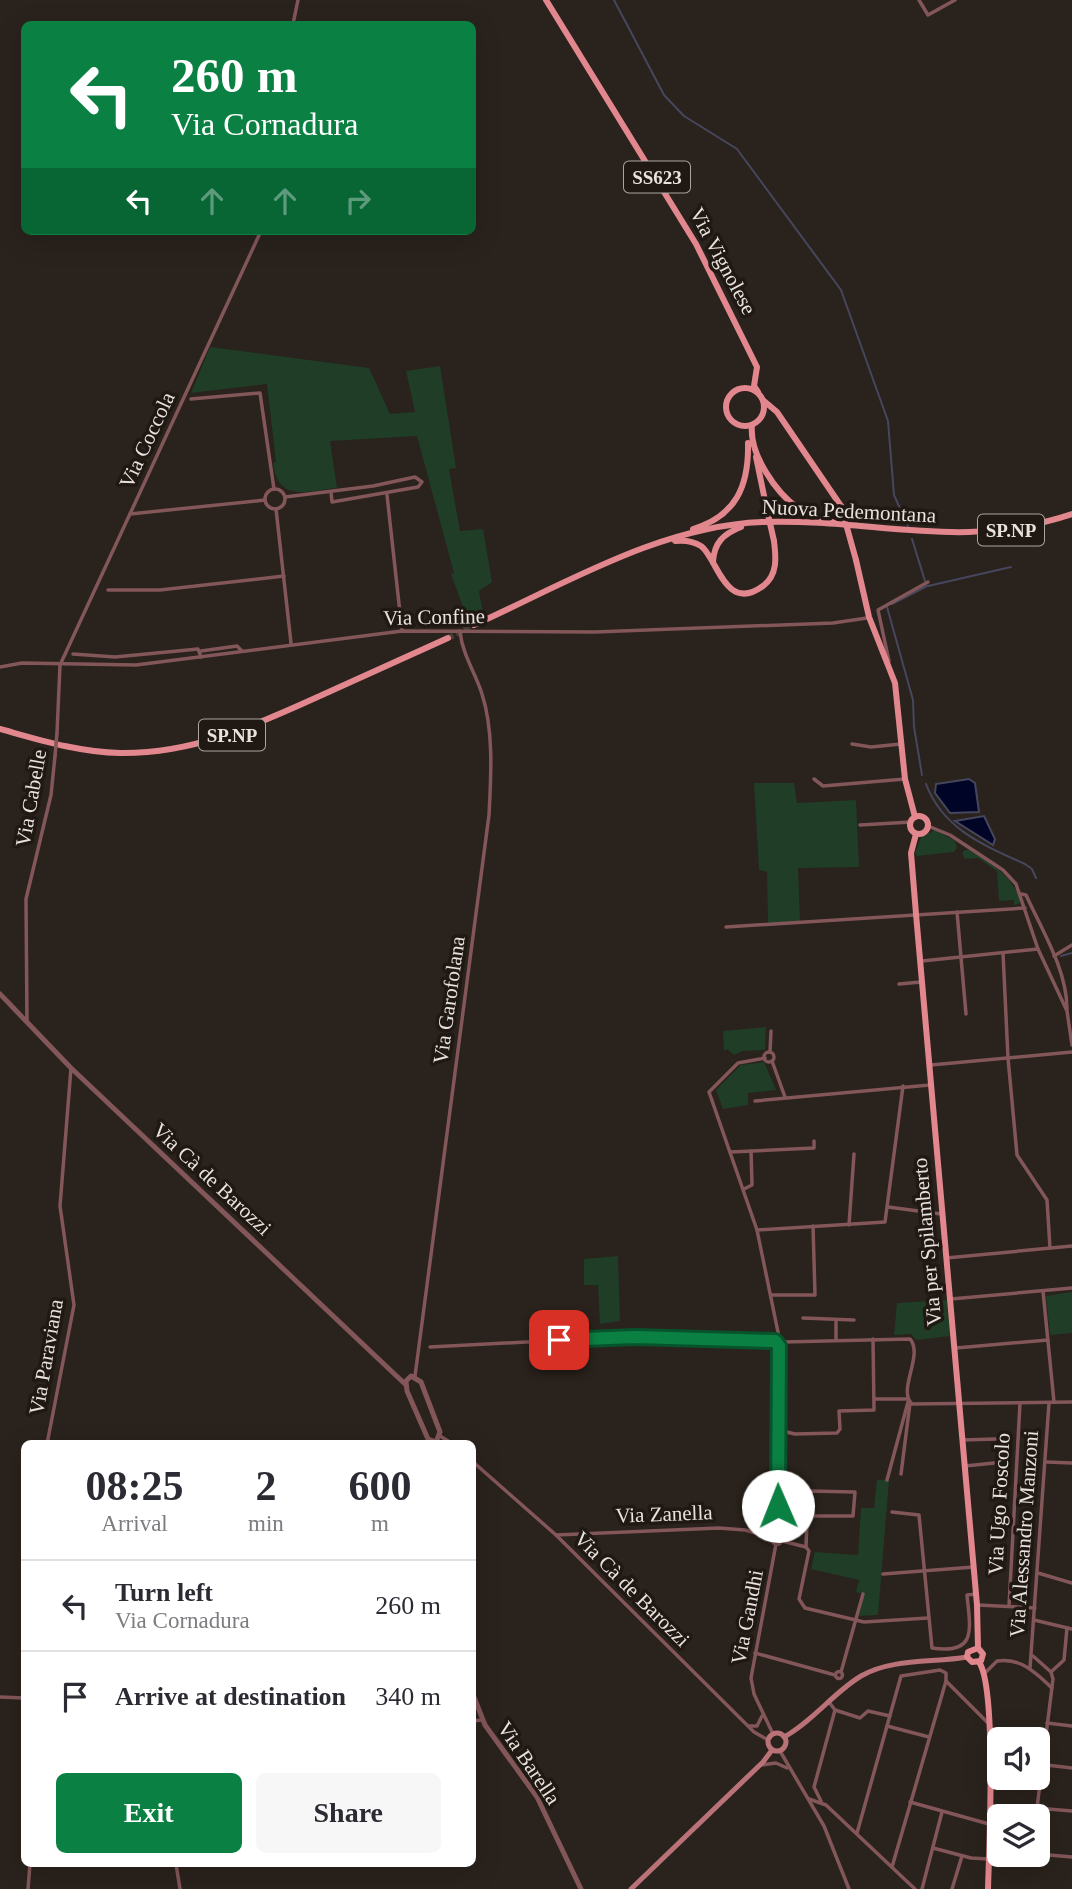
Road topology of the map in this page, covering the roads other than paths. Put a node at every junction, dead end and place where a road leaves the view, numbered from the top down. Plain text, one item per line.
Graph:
1 (298, 0) edge
2 (546, 0) edge
3 (919, 0) edge
4 (956, 0) edge
5 (294, 21) edge
6 (259, 235) edge
7 (755, 362) junction
8 (744, 388) junction
9 (758, 392) junction
10 (191, 399) dead end
11 (764, 401) junction
12 (762, 418) junction
13 (782, 419) junction
14 (752, 425) junction
15 (741, 426) junction
16 (750, 443) junction
17 (274, 489) junction
18 (331, 492) junction
19 (387, 495) junction
20 (285, 497) junction
21 (265, 500) junction
22 (276, 509) junction
23 (130, 514) junction
24 (1072, 514) edge
25 (760, 522) junction
26 (843, 525) junction
27 (644, 548) junction
28 (713, 564) junction
29 (284, 576) junction
30 (581, 576) junction
31 (926, 582) dead end
32 (108, 590) dead end
33 (869, 617) junction
34 (474, 625) tunnel mouth
35 (402, 631) junction
36 (460, 631) junction
37 (448, 638) tunnel mouth
38 (292, 643) junction
39 (201, 651) junction
40 (242, 651) junction
41 (73, 654) dead end
42 (115, 657) junction
43 (201, 657) junction
44 (61, 663) junction
45 (115, 666) junction
46 (0, 667) edge
47 (890, 670) junction
48 (0, 729) edge
49 (852, 744) dead end
50 (901, 744) junction
51 (814, 779) dead end
52 (905, 779) junction
53 (913, 820) junction
54 (860, 825) dead end
55 (928, 826) junction
56 (916, 834) junction
57 (1021, 894) junction
58 (1025, 908) junction
59 (957, 912) junction
60 (916, 914) junction
61 (726, 927) dead end
62 (1072, 945) edge
63 (1038, 949) junction
64 (1003, 953) junction
65 (1054, 956) junction
66 (961, 957) junction
67 (919, 961) junction
68 (921, 982) junction
69 (900, 984) dead end
70 (0, 994) edge
71 (1067, 1011) junction
72 (966, 1014) dead end
73 (27, 1022) junction
74 (771, 1031) dead end
75 (1072, 1045) edge
76 (770, 1052) junction
77 (1072, 1052) edge
78 (765, 1058) junction
79 (1008, 1058) junction
80 (772, 1061) junction
81 (929, 1065) junction
82 (71, 1068) junction
83 (930, 1085) junction
84 (903, 1086) junction
85 (785, 1097) junction
86 (755, 1101) dead end
87 (814, 1141) dead end
88 (751, 1151) junction
89 (730, 1152) junction
90 (854, 1154) dead end
91 (744, 1189) junction
92 (888, 1207) junction
93 (943, 1214) junction
94 (849, 1225) junction
95 (813, 1226) junction
96 (757, 1230) junction
97 (1072, 1246) edge
98 (1050, 1248) junction
99 (946, 1258) junction
100 (1072, 1288) edge
101 (1043, 1291) junction
102 (772, 1295) junction
103 (949, 1299) junction
104 (803, 1318) dead end
105 (836, 1320) junction
106 (854, 1320) dead end
107 (777, 1339) junction
108 (873, 1339) junction
109 (835, 1340) junction
110 (1048, 1340) junction
111 (784, 1342) junction
112 (779, 1346) junction
113 (430, 1347) dead end
114 (954, 1348) junction
115 (415, 1377) junction
116 (405, 1384) junction
117 (874, 1399) junction
118 (909, 1401) junction
119 (1052, 1402) junction
120 (1072, 1402) edge
121 (1020, 1403) junction
122 (959, 1404) junction
123 (778, 1430) junction
124 (440, 1436) junction
125 (996, 1439) dead end
126 (48, 1440) edge
127 (429, 1440) edge
128 (436, 1440) edge
129 (446, 1440) edge
130 (962, 1440) junction
131 (1046, 1462) junction
132 (994, 1463) dead end
133 (1072, 1463) edge
134 (476, 1465) edge
135 (965, 1466) junction
136 (901, 1474) dead end
137 (887, 1480) dead end
138 (892, 1512) dead end
139 (807, 1516) junction
140 (556, 1535) junction
141 (778, 1535) junction
142 (773, 1538) junction
143 (782, 1541) junction
144 (776, 1544) junction
145 (806, 1547) junction
146 (974, 1567) junction
147 (923, 1572) junction
148 (1038, 1573) junction
149 (883, 1574) dead end
150 (1072, 1583) edge
151 (863, 1594) dead end
152 (976, 1594) junction
153 (978, 1605) junction
154 (1009, 1606) junction
155 (1035, 1608) junction
156 (928, 1618) junction
157 (855, 1620) junction
158 (1034, 1620) junction
159 (1070, 1628) edge
160 (978, 1648) junction
161 (755, 1653) junction
162 (1032, 1654) junction
163 (967, 1657) junction
164 (979, 1662) junction
165 (1030, 1668) junction
166 (841, 1672) junction
167 (1051, 1672) junction
168 (985, 1673) junction
169 (835, 1675) junction
170 (841, 1679) junction
171 (946, 1681) junction
172 (846, 1686) junction
173 (1052, 1688) junction
174 (0, 1697) edge
175 (21, 1698) edge
176 (829, 1702) junction
177 (476, 1703) edge
178 (835, 1710) junction
179 (762, 1711) junction
180 (890, 1716) junction
181 (482, 1720) junction
182 (476, 1721) edge
183 (1047, 1723) junction
184 (989, 1724) junction
185 (747, 1725) junction
186 (887, 1726) junction
187 (1072, 1726) edge
188 (989, 1727) edge
189 (1046, 1727) edge
190 (770, 1737) junction
191 (785, 1737) junction
192 (929, 1738) junction
193 (772, 1750) junction
194 (780, 1751) junction
195 (1050, 1765) edge
196 (759, 1766) junction
197 (1072, 1768) edge
198 (789, 1769) junction
199 (809, 1799) junction
200 (821, 1801) junction
201 (910, 1802) junction
202 (1050, 1809) edge
203 (1072, 1811) edge
204 (942, 1812) junction
205 (987, 1823) edge
206 (857, 1833) junction
207 (933, 1848) junction
208 (1050, 1855) edge
209 (962, 1856) junction
210 (1072, 1857) edge
211 (987, 1859) edge
212 (30, 1867) edge
213 (176, 1867) edge
214 (892, 1867) junction
215 (988, 1867) edge
216 (28, 1889) edge
217 (180, 1889) edge
218 (581, 1889) edge
219 (631, 1889) edge
220 (849, 1889) edge
221 (915, 1889) edge
222 (922, 1889) edge
223 (952, 1889) edge
224 (988, 1889) edge

1 - 5 street
2 - 7 main road, Via Vignolese / SS623
3 - 4 street
6 - 23 street, Via Coccola
7 - 8 main road
7 - 9 main road, Via Vignolese / SS623
8 - 9 main road
8 - 15 main road
9 - 11 main road, Via Vignolese / SS623
10 - 17 street
11 - 12 main road
11 - 13 main road, Via Vignolese / SS623
12 - 13 main road
12 - 14 main road
13 - 33 main road, Via Vignolese / SS623, bridge
14 - 15 main road
14 - 16 main road
15 - 16 main road
16 - 26 main road
16 - 27 main road
16 - 28 main road, bridge
17 - 20 street
17 - 21 street
18 - 19 street
18 - 19 street
18 - 20 street
19 - 35 street
20 - 22 street
21 - 22 street
21 - 23 street
22 - 29 street
23 - 44 street, Via Coccola
24 - 26 main road, Nuova Pedemontana / SP.NP
25 - 26 main road, Nuova Pedemontana / SP.NP
25 - 27 main road, Nuova Pedemontana / SP.NP
25 - 28 main road
27 - 30 main road, Nuova Pedemontana / SP.NP
28 - 30 main road
29 - 32 street
29 - 38 street
30 - 34 main road, Nuova Pedemontana / SP.NP
31 - 47 street
33 - 36 street, Via Confine
33 - 47 main road, Via per Spilamberto
35 - 36 street, Via Confine
35 - 38 street, Via Confine
36 - 115 street, Via Garofolana
37 - 48 main road, SP.NP
38 - 40 street, Via Confine
39 - 40 street
39 - 42 street
39 - 43 street
40 - 43 street, Via Confine
41 - 42 street
42 - 45 street
43 - 45 street, Via Confine
44 - 45 street, Via Confine
44 - 46 street, Via Confine
44 - 73 street, Via Cabelle, bridge
47 - 50 main road, Via per Spilamberto
49 - 50 street
50 - 52 main road, Via per Spilamberto
51 - 52 street
52 - 53 main road, Via per Spilamberto
53 - 54 street
53 - 55 main road
53 - 56 main road, Via per Spilamberto
55 - 56 main road
55 - 57 street
56 - 60 main road, Via per Spilamberto
57 - 58 street
57 - 65 street
58 - 59 street
58 - 63 street
59 - 60 street
59 - 66 street
60 - 61 street
60 - 67 main road, Via per Spilamberto
62 - 65 street
63 - 64 street
63 - 71 street
64 - 66 street
64 - 79 street
65 - 71 street
66 - 67 street
66 - 72 street
67 - 68 main road, Via per Spilamberto
68 - 69 street
68 - 81 main road, Via per Spilamberto
70 - 73 street, Via Cà de Barozzi
71 - 75 street
73 - 82 street, Via Cà de Barozzi
74 - 76 street
76 - 78 street
76 - 80 street
77 - 79 street
78 - 80 street
78 - 89 street
79 - 81 street
79 - 98 street
80 - 85 street
81 - 83 main road, Via per Spilamberto
82 - 116 street, Via Cà de Barozzi
82 - 126 street, Via Paraviana
83 - 84 street
83 - 93 main road, Via per Spilamberto
84 - 85 street
84 - 92 street
85 - 86 street
87 - 88 street
88 - 89 street
88 - 91 street
89 - 91 street
90 - 94 street
91 - 96 street
92 - 93 street
92 - 94 street
93 - 99 main road, Via per Spilamberto
94 - 95 street
95 - 96 street
95 - 102 street
96 - 102 street
97 - 98 street
98 - 99 street
99 - 103 main road, Via per Spilamberto
100 - 101 street
101 - 103 street
101 - 110 street, Via Alessandro Manzoni
102 - 107 street
103 - 114 main road, Via per Spilamberto
104 - 105 street
105 - 106 street
105 - 109 street
107 - 111 street
107 - 112 street
107 - 113 street
108 - 109 street
108 - 117 street
108 - 118 street
109 - 111 street
110 - 114 street
110 - 119 street, Via Alessandro Manzoni
111 - 112 street
112 - 123 street
114 - 122 main road, Via per Spilamberto
115 - 116 street
115 - 124 street
116 - 127 street
117 - 118 street
117 - 123 street
118 - 122 street
118 - 136 street
118 - 137 street
119 - 120 street
119 - 121 street
119 - 131 street, Via Alessandro Manzoni
121 - 122 street
121 - 154 street, Via Ugo Foscolo
122 - 130 main road, Via per Spilamberto
123 - 141 street
124 - 128 street
124 - 129 street
125 - 130 street
130 - 135 main road, Via per Spilamberto
131 - 133 street
131 - 148 street, Via Alessandro Manzoni
132 - 135 street
134 - 140 street, Via Cà de Barozzi
135 - 146 main road, Via per Spilamberto
138 - 147 street
139 - 139 street
139 - 145 street
140 - 142 street, Via Zanella
140 - 185 street, Via Cà de Barozzi
141 - 142 street
141 - 143 street
142 - 144 street
143 - 144 street
143 - 145 street
144 - 161 street, Via Gandhi
145 - 157 street
146 - 147 street
146 - 152 main road, Via per Spilamberto
147 - 149 street
147 - 156 street
148 - 150 street
148 - 155 street, Via Alessandro Manzoni
151 - 157 street
152 - 153 main road, Via per Spilamberto
152 - 156 street
153 - 154 street
153 - 160 main road, Via per Spilamberto
154 - 155 street
155 - 158 street, Via Alessandro Manzoni
156 - 157 street
157 - 166 street
158 - 159 street
158 - 162 street, Via Alessandro Manzoni
159 - 167 street
160 - 163 main road
160 - 164 main road, Via per Spilamberto
161 - 169 street
161 - 179 street, Via Gandhi
162 - 165 street, Via Alessandro Manzoni
162 - 167 street
163 - 164 main road
163 - 172 main road
164 - 168 main road, Via per Spilamberto
165 - 168 street
165 - 173 street
166 - 169 street
166 - 170 street
167 - 173 street
168 - 184 main road, Via per Spilamberto
169 - 170 street
170 - 172 street
171 - 180 street
171 - 184 street
171 - 192 street
172 - 176 main road
173 - 183 street
174 - 175 street
176 - 178 street
176 - 191 main road
177 - 181 street, Via Barella
178 - 180 street
178 - 200 street
179 - 185 street
179 - 190 street, Via Gandhi
180 - 186 street
181 - 182 street
181 - 218 street, Via Barella
183 - 187 street
183 - 189 street
184 - 188 main road, Via per Spilamberto
185 - 190 street, Via Cà de Barozzi
186 - 192 street
186 - 206 street
190 - 191 main road
190 - 193 main road
191 - 194 main road
192 - 201 street
193 - 194 main road
193 - 196 main road
194 - 198 street
195 - 197 street
196 - 198 street
196 - 219 main road
198 - 199 street
199 - 200 street
199 - 220 street
200 - 206 street
201 - 204 street
201 - 214 street
202 - 203 street
204 - 205 street
204 - 207 street
206 - 214 street
207 - 209 street
207 - 222 street
208 - 210 street
209 - 211 street
209 - 223 street
212 - 216 street
213 - 217 street
214 - 221 street
215 - 224 main road, Via per Spilamberto

